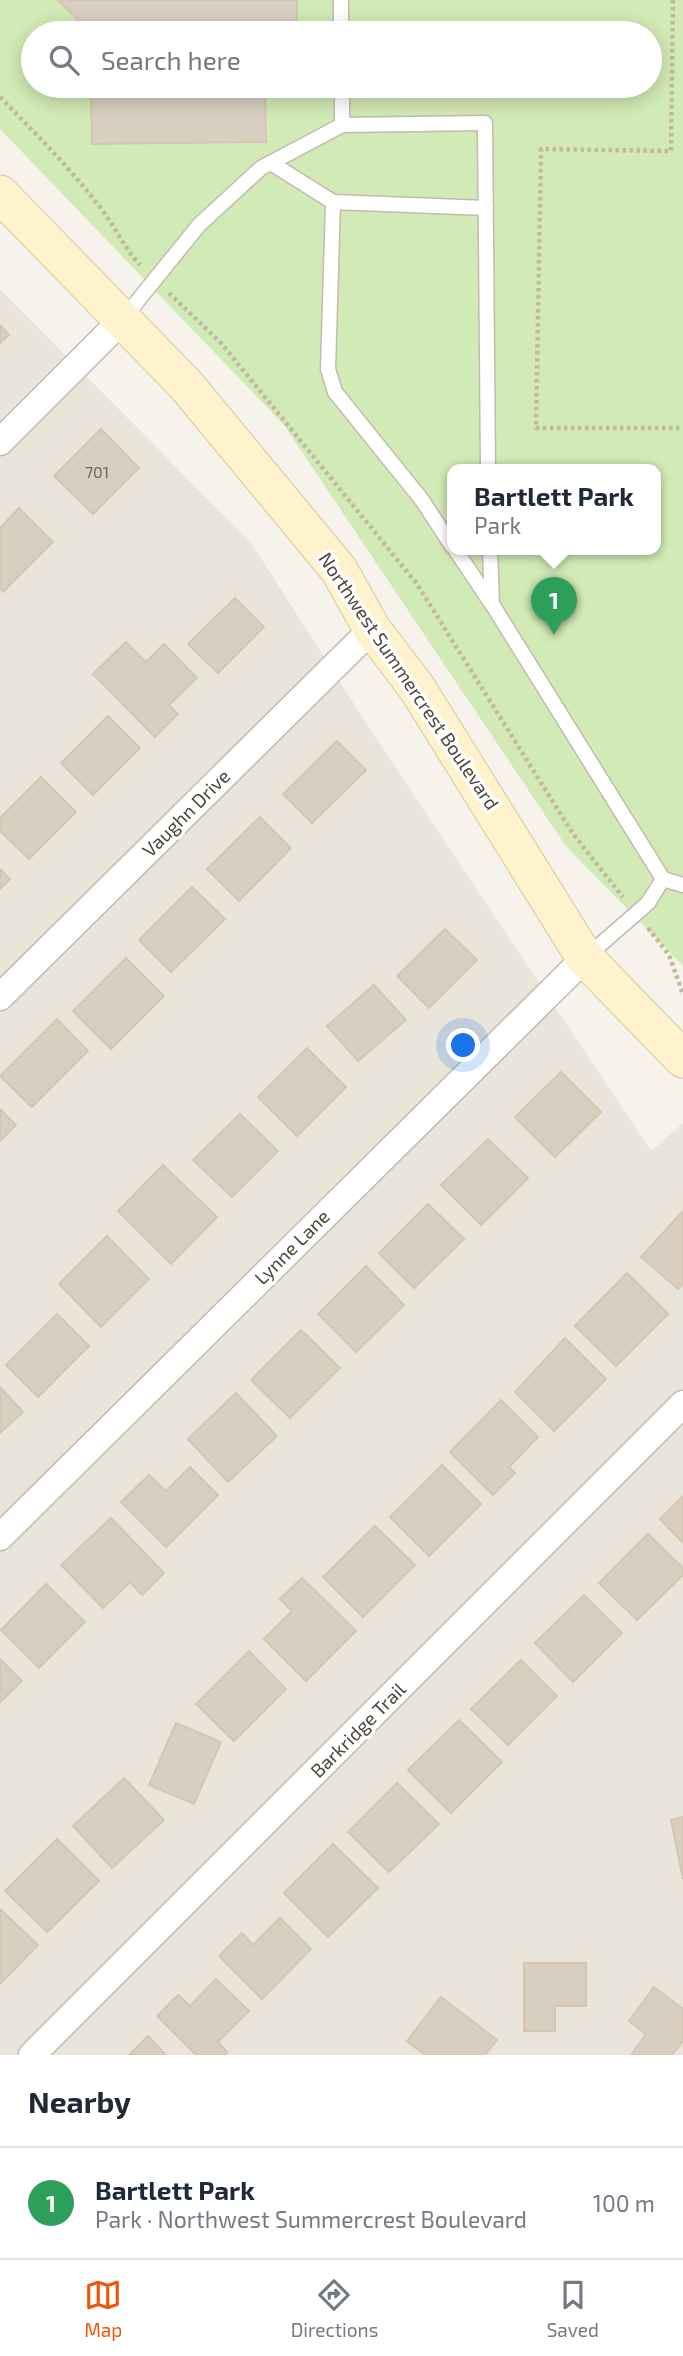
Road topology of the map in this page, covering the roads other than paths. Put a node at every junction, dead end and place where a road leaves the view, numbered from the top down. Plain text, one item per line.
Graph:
1 (341, 0) edge
2 (341, 21) edge
3 (342, 98) edge
4 (342, 124) junction
5 (271, 163) junction
6 (0, 194) edge
7 (333, 202) junction
8 (486, 208) junction
9 (123, 319) junction
10 (0, 442) edge
11 (488, 464) edge
12 (447, 537) edge
13 (459, 555) edge
14 (490, 555) edge
15 (492, 604) junction
16 (372, 629) junction
17 (663, 879) junction
18 (683, 885) edge
19 (585, 958) junction
20 (0, 997) edge
21 (683, 1059) edge
22 (683, 1404) edge
23 (0, 1537) edge
24 (32, 2055) edge

1 - 2 lane
3 - 4 lane
4 - 5 lane
4 - 8 lane
5 - 7 lane
5 - 9 lane
6 - 9 street, Northwest Summercrest Boulevard
7 - 8 lane
7 - 12 lane
8 - 11 lane
9 - 10 street
9 - 16 street, Northwest Summercrest Boulevard
13 - 15 lane
14 - 15 lane
15 - 17 lane
16 - 19 street, Northwest Summercrest Boulevard
16 - 20 street, Vaughn Drive
17 - 18 lane
17 - 19 lane
19 - 21 street, Northwest Summercrest Boulevard
19 - 23 street, Lynne Lane
22 - 24 street, Barkridge Trail

